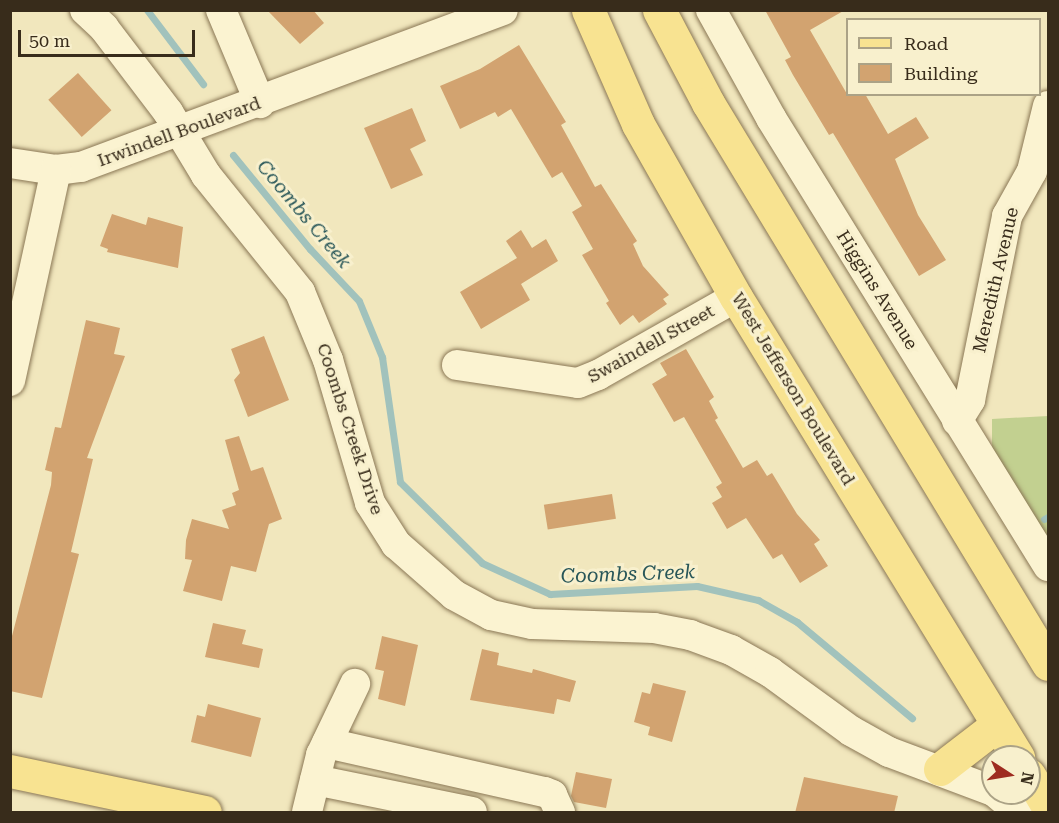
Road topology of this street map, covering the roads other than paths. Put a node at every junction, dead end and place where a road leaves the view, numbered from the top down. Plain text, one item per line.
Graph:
1 (85, 10) edge
2 (221, 10) edge
3 (503, 10) edge
4 (588, 10) edge
5 (659, 10) edge
6 (711, 10) edge
7 (260, 103) junction
8 (1048, 106) edge
9 (180, 132) junction
10 (10, 163) edge
11 (56, 170) junction
12 (736, 297) junction
13 (457, 365) dead end
14 (10, 381) edge
15 (957, 421) junction
16 (1048, 566) edge
17 (1048, 664) edge
18 (355, 684) dead end
19 (998, 725) junction
20 (327, 743) junction
21 (1010, 745) edge
22 (940, 769) junction
23 (10, 771) edge
24 (315, 780) junction
25 (981, 786) edge
26 (205, 813) edge
27 (307, 813) edge
28 (472, 813) edge
29 (560, 813) edge

1 - 9 street, Coombs Creek Drive
2 - 7 street
3 - 7 street, Irwindell Boulevard
4 - 12 main road, West Jefferson Boulevard
5 - 17 main road
6 - 15 street, Higgins Avenue
7 - 9 street, Irwindell Boulevard
8 - 15 street, Meredith Avenue
9 - 11 street, Irwindell Boulevard
9 - 22 street, Coombs Creek Drive
10 - 11 street, Irwindell Boulevard
11 - 14 street
12 - 13 street, Swaindell Street
12 - 19 main road, West Jefferson Boulevard
15 - 16 street, Higgins Avenue
18 - 20 street
19 - 21 main road, West Jefferson Boulevard
19 - 22 main road
20 - 24 street
20 - 29 street
22 - 25 street, Coombs Creek Drive
23 - 26 main road
24 - 27 street
24 - 28 street

